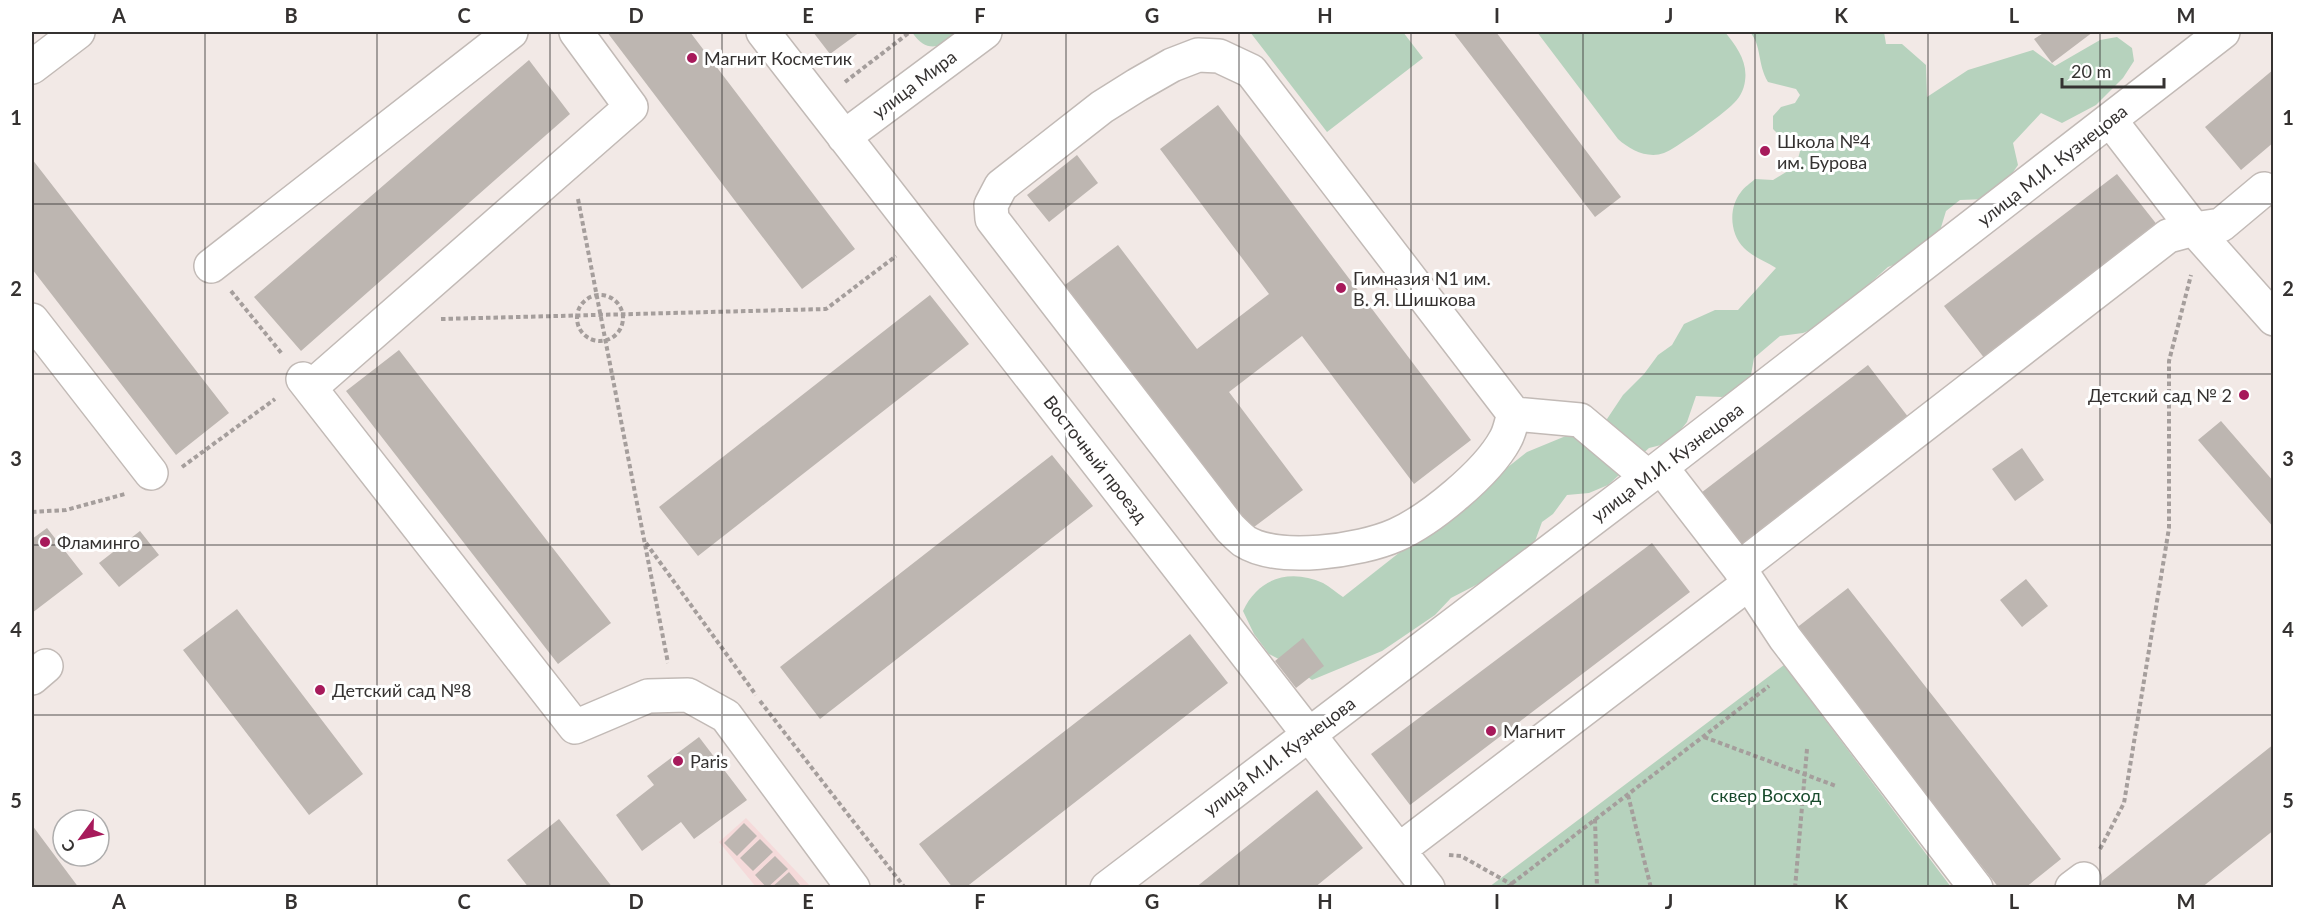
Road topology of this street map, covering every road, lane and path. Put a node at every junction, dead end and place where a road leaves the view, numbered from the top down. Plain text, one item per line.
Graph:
1 (78, 32) edge
2 (511, 32) edge
3 (576, 32) edge
4 (763, 32) edge
5 (910, 32) edge
6 (984, 32) edge
7 (2223, 32) edge
8 (2185, 43) edge
9 (32, 67) edge
10 (818, 103) junction
11 (2110, 120) junction
12 (844, 137) junction
13 (571, 160) junction
14 (2264, 189) dead end
15 (2194, 229) junction
16 (922, 236) junction
17 (211, 266) joint
18 (596, 295) junction
19 (623, 314) junction
20 (577, 315) junction
21 (600, 315) junction
22 (2274, 319) edge
23 (32, 320) edge
24 (387, 321) junction
25 (605, 340) junction
26 (306, 384) junction
27 (1514, 414) junction
28 (151, 472) dead end
29 (1655, 472) junction
30 (644, 541) junction
31 (1744, 576) junction
32 (1769, 686) dead end
33 (674, 696) junction
34 (1309, 733) junction
35 (1703, 737) junction
36 (1807, 749) dead end
37 (1805, 774) junction
38 (1836, 786) dead end
39 (1628, 795) junction
40 (1595, 819) junction
41 (1399, 850) junction
42 (2078, 883) edge
43 (1511, 884) junction
44 (853, 888) edge
45 (905, 888) edge
46 (1107, 888) edge
47 (1428, 888) edge
48 (1506, 888) edge
49 (1518, 888) edge
50 (1597, 888) edge
51 (1651, 888) edge
52 (1795, 888) edge
53 (1976, 888) edge

1 - 9 street
2 - 17 street
3 - 13 street
4 - 10 street, Восточный проезд
5 - 10 path
6 - 12 street, улица Мира
7 - 8 street, улица М.И. Кузнецова
8 - 11 street, улица М.И. Кузнецова
10 - 12 street, Восточный проезд
11 - 15 street
11 - 29 street, улица М.И. Кузнецова
12 - 16 street, Восточный проезд
13 - 18 path
13 - 24 street
14 - 15 street
15 - 22 street
15 - 31 street
15 - 42 path
16 - 19 path
16 - 34 street, Восточный проезд
17 - 26 path
18 - 19 path
18 - 20 path
18 - 21 path
19 - 21 path
19 - 25 path
20 - 21 path
20 - 24 path
20 - 25 path
21 - 25 path
23 - 28 street
24 - 26 street
25 - 30 path
26 - 33 street
27 - 27 street
27 - 29 street
29 - 31 street
29 - 34 street, улица М.И. Кузнецова
30 - 33 path
30 - 45 path
31 - 41 street
31 - 53 street
32 - 35 path
33 - 44 street
34 - 41 street, Восточный проезд
34 - 46 street, улица М.И. Кузнецова
35 - 37 path
35 - 39 path
36 - 37 path
37 - 38 path
37 - 52 path
39 - 40 path
39 - 51 path
40 - 43 path
40 - 50 path
41 - 43 path
41 - 47 street, Восточный проезд
43 - 48 path
43 - 49 path

